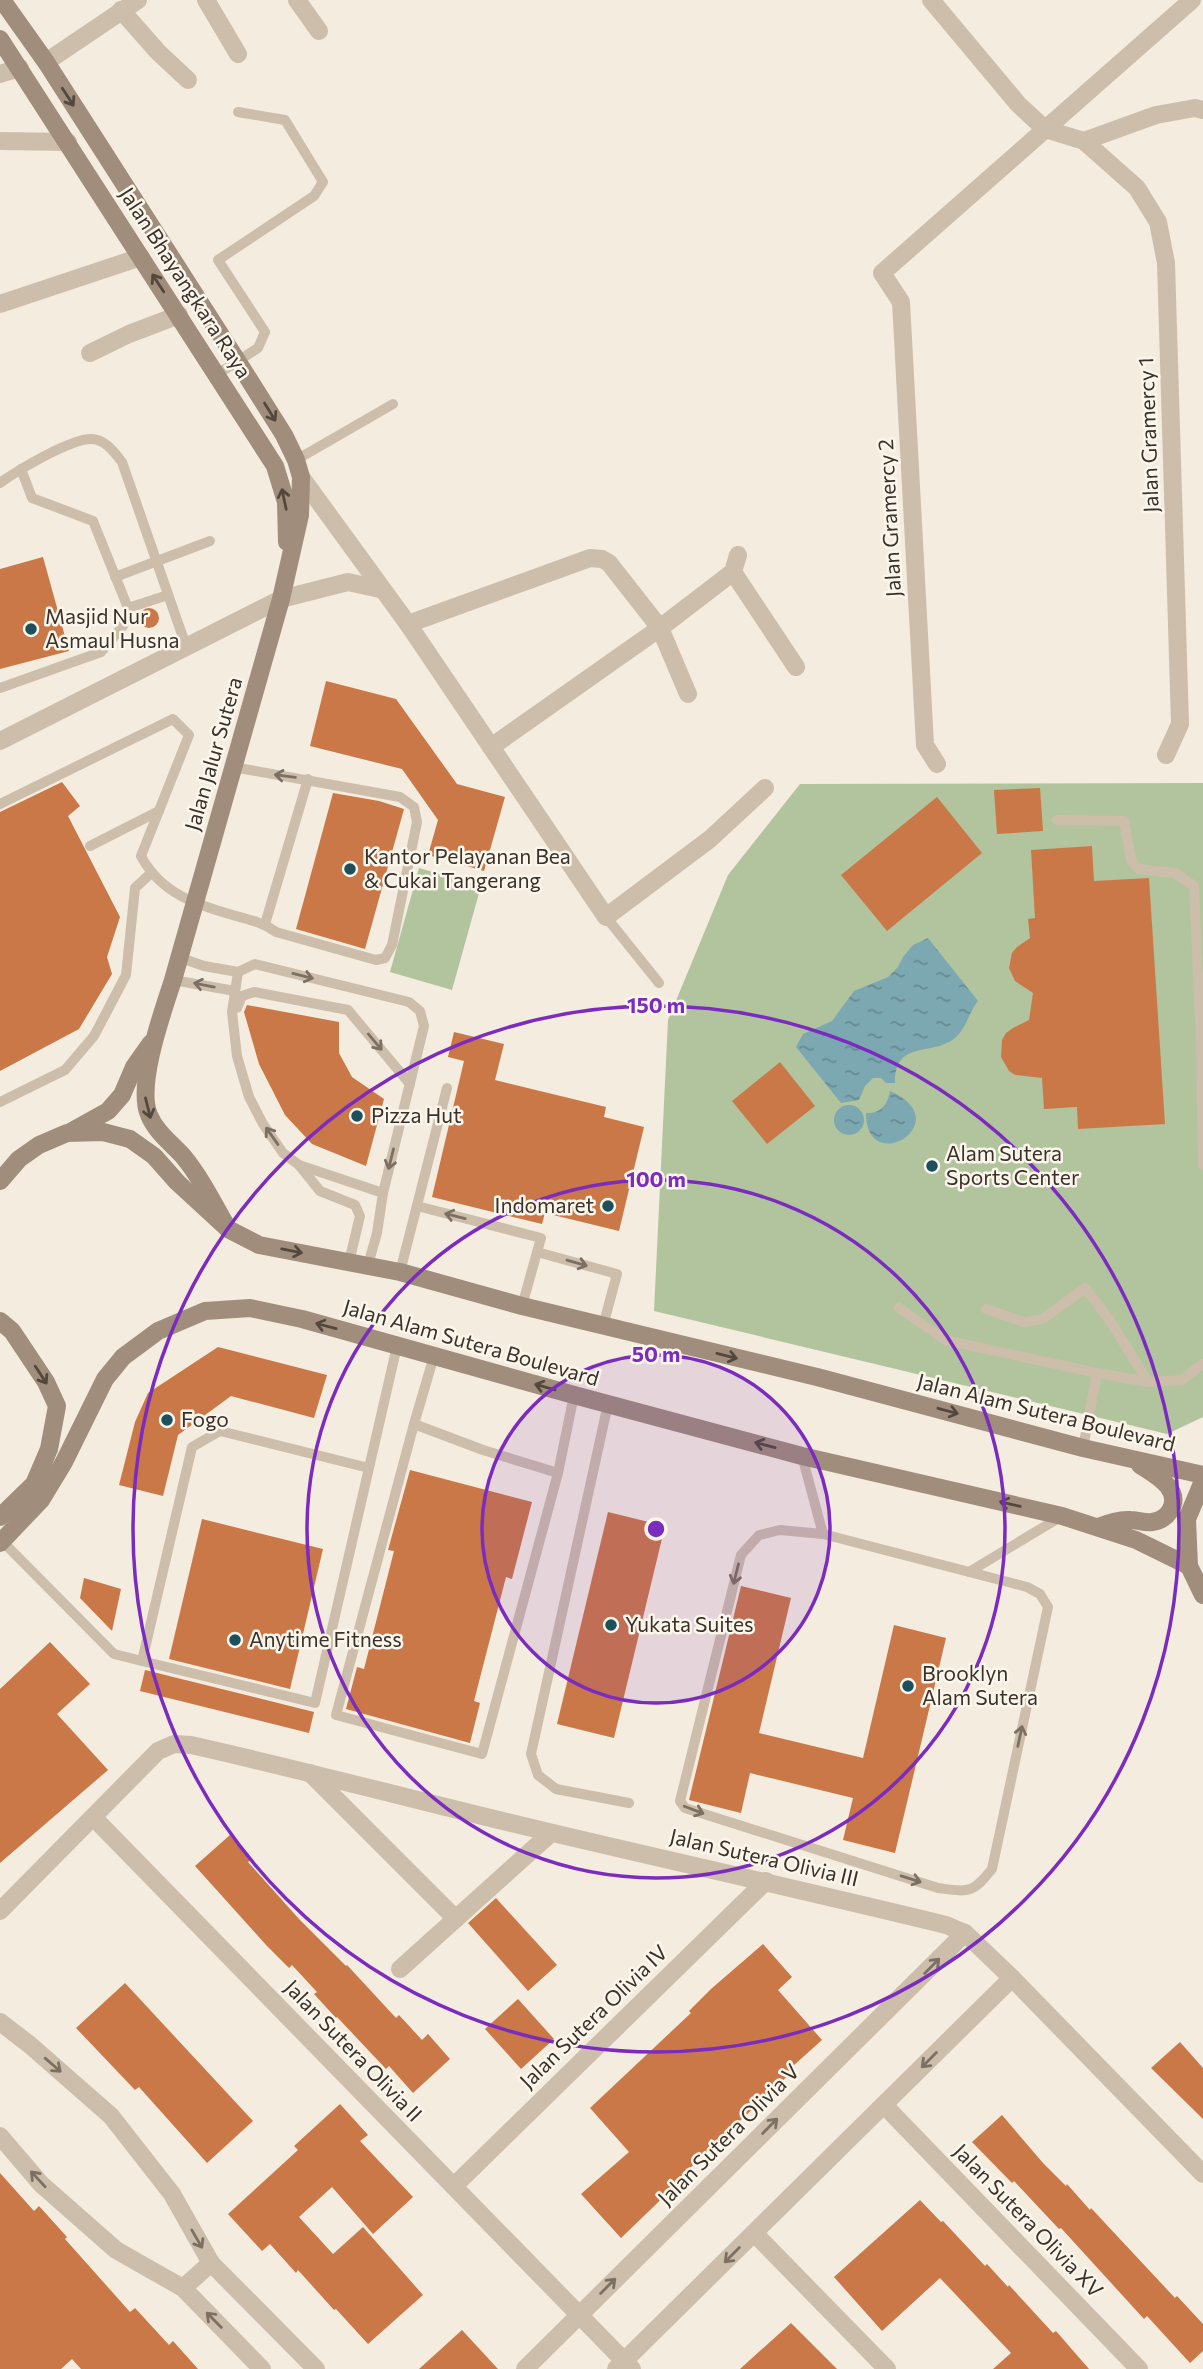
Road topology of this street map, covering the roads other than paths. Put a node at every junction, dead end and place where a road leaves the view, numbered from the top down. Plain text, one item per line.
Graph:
1 (2, 0) edge
2 (138, 0) edge
3 (206, 0) edge
4 (297, 0) edge
5 (931, 0) edge
6 (1192, 0) edge
7 (121, 10) junction
8 (319, 32) dead end
9 (0, 39) edge
10 (238, 54) dead end
11 (46, 62) junction
12 (20, 68) junction
13 (0, 74) edge
14 (188, 80) dead end
15 (1203, 110) edge
16 (238, 112) dead end
17 (1045, 129) junction
18 (0, 141) edge
19 (1084, 141) junction
20 (68, 142) junction
21 (141, 257) junction
22 (0, 304) edge
23 (179, 316) junction
24 (90, 353) dead end
25 (238, 362) junction
26 (216, 375) junction
27 (393, 404) dead end
28 (299, 468) junction
29 (21, 469) junction
30 (0, 483) edge
31 (211, 541) dead end
32 (156, 562) junction
33 (287, 567) junction
34 (115, 577) junction
35 (380, 589) junction
36 (168, 595) junction
37 (281, 599) junction
38 (128, 608) junction
39 (408, 624) junction
40 (660, 628) junction
41 (186, 646) junction
42 (796, 667) dead end
43 (0, 688) edge
44 (688, 694) dead end
45 (0, 741) edge
46 (491, 747) junction
47 (1166, 755) dead end
48 (937, 764) dead end
49 (233, 767) junction
50 (308, 779) junction
51 (765, 788) dead end
52 (0, 804) edge
53 (159, 811) junction
54 (1057, 820) dead end
55 (90, 846) dead end
56 (150, 874) junction
57 (194, 904) junction
58 (606, 917) junction
59 (265, 924) junction
60 (178, 957) junction
61 (237, 972) junction
62 (173, 980) junction
63 (659, 984) dead end
64 (235, 991) junction
65 (153, 1041) junction
66 (1202, 1043) edge
67 (237, 1056) junction
68 (410, 1084) junction
69 (447, 1088) dead end
70 (0, 1102) edge
71 (67, 1133) junction
72 (299, 1165) junction
73 (1203, 1165) edge
74 (0, 1181) edge
75 (383, 1193) junction
76 (417, 1206) junction
77 (228, 1229) junction
78 (537, 1252) junction
79 (349, 1262) junction
80 (368, 1265) junction
81 (400, 1272) junction
82 (522, 1306) junction
83 (899, 1308) dead end
84 (986, 1309) dead end
85 (0, 1321) edge
86 (603, 1326) junction
87 (397, 1346) junction
88 (434, 1356) junction
89 (1203, 1364) edge
90 (1097, 1373) junction
91 (1148, 1382) junction
92 (574, 1395) junction
93 (608, 1404) junction
94 (415, 1424) junction
95 (1083, 1448) junction
96 (802, 1455) junction
97 (1131, 1460) junction
98 (369, 1468) junction
99 (558, 1473) junction
100 (1203, 1475) edge
101 (1203, 1481) edge
102 (1062, 1516) junction
103 (0, 1517) edge
104 (1098, 1527) junction
105 (823, 1534) junction
106 (1, 1542) edge
107 (1189, 1566) junction
108 (969, 1572) junction
109 (1203, 1595) edge
110 (142, 1661) junction
111 (309, 1771) junction
112 (629, 1803) dead end
113 (94, 1818) junction
114 (551, 1833) junction
115 (765, 1881) junction
116 (0, 1911) edge
117 (456, 1919) junction
118 (965, 1933) junction
119 (400, 1969) dead end
120 (1012, 1978) junction
121 (0, 2022) edge
122 (884, 2105) junction
123 (0, 2136) edge
124 (1203, 2174) edge
125 (454, 2186) junction
126 (754, 2233) junction
127 (211, 2263) junction
128 (183, 2288) junction
129 (579, 2315) junction
130 (624, 2366) edge
131 (262, 2369) edge
132 (316, 2369) edge
133 (525, 2369) edge
134 (887, 2369) edge
135 (1139, 2369) edge

1 - 11 main road, Jalan Bhayangkara Raya
2 - 7 street
3 - 10 street
4 - 8 street
5 - 17 street
6 - 17 street
7 - 11 street
7 - 14 street
9 - 12 main road, Jalan Bhayangkara Raya
11 - 12 main road
11 -> 25 main road, Jalan Bhayangkara Raya
12 - 13 street
12 - 20 main road, Jalan Bhayangkara Raya
15 - 19 street
16 - 25 lane
17 - 19 street
17 - 48 street, Jalan Gramercy 2
18 - 20 street
19 - 47 street, Jalan Gramercy 1
20 - 21 main road, Jalan Bhayangkara Raya
21 - 22 street
23 -> 21 main road, Jalan Bhayangkara Raya
23 - 24 street
23 - 26 main road, Jalan Bhayangkara Raya
25 - 26 lane
25 -> 28 main road, Jalan Bhayangkara Raya
33 -> 26 main road, Jalan Bhayangkara Raya
27 - 28 lane
28 - 33 main road, Jalan Jalur Sutera
28 - 35 street
29 - 30 lane
29 - 32 lane
29 - 34 lane
31 - 32 lane
32 - 34 lane
32 - 36 lane
33 - 37 main road, Jalan Jalur Sutera
34 - 38 lane
35 - 37 street
35 - 39 street
36 - 38 lane
36 - 41 lane
37 - 41 street
37 - 49 main road, Jalan Jalur Sutera
38 - 43 lane
39 - 40 street
39 - 46 street
40 - 42 street
40 - 44 street
40 - 46 street
41 - 45 street
46 - 58 street
50 -> 49 lane
49 - 57 main road, Jalan Jalur Sutera
50 - 59 lane
50 - 59 lane
51 - 58 street
52 - 53 lane
53 - 55 lane
53 - 56 lane
54 - 66 lane
56 - 57 lane
56 - 70 lane
57 - 59 lane
57 - 60 main road, Jalan Jalur Sutera
58 - 63 lane
60 - 61 lane
60 - 62 main road, Jalan Jalur Sutera
61 - 64 lane
61 -> 68 lane
64 -> 62 lane
62 - 65 main road, Jalan Jalur Sutera
64 - 67 lane
65 - 71 main road, Jalan Jalur Sutera
65 -> 77 main road, Jalan Jalur Sutera
66 - 73 lane
67 -> 68 lane
72 -> 67 lane
68 -> 75 lane
69 - 76 lane
71 - 74 main road, Jalan Jalur Sutera
71 - 77 main road, Jalan Jalur Sutera
72 - 75 lane
72 - 79 lane
75 - 80 lane
78 -> 76 lane
76 - 81 lane
77 -> 79 main road, Jalan Alam Sutera Boulevard
78 - 82 lane
78 -> 86 lane
79 - 80 main road, Jalan Alam Sutera Boulevard
80 - 81 main road, Jalan Alam Sutera Boulevard
81 - 82 main road, Jalan Alam Sutera Boulevard
82 - 86 main road, Jalan Alam Sutera Boulevard
83 - 90 lane
84 - 91 lane
85 -> 103 main road
86 -> 95 main road, Jalan Alam Sutera Boulevard
87 - 88 main road, Jalan Alam Sutera Boulevard
87 - 98 lane
87 -> 106 main road, Jalan Alam Sutera Boulevard
92 -> 88 main road, Jalan Alam Sutera Boulevard
88 - 94 lane
89 - 91 lane
90 - 91 lane
90 - 95 lane
92 - 93 main road, Jalan Alam Sutera Boulevard
92 - 99 lane
96 -> 93 main road, Jalan Alam Sutera Boulevard
93 - 112 lane
94 - 99 lane
94 - 99 lane
95 - 97 main road, Jalan Alam Sutera Boulevard
102 -> 96 main road, Jalan Alam Sutera Boulevard
96 - 105 lane
97 - 100 main road, Jalan Alam Sutera Boulevard
97 - 104 main road
98 - 110 lane
98 - 110 lane
101 - 107 main road
102 - 104 main road, Jalan Alam Sutera Boulevard
102 - 108 lane
104 - 107 main road, Jalan Alam Sutera Boulevard
105 - 108 lane
105 -> 108 lane
106 - 110 lane
107 - 109 main road
111 - 113 street, Jalan Sutera Olivia III
111 - 114 street, Jalan Sutera Olivia III
111 - 117 street
113 - 116 street
113 - 125 street, Jalan Sutera Olivia II
114 - 115 street, Jalan Sutera Olivia III
114 - 117 street
115 - 118 street, Jalan Sutera Olivia III
115 - 125 street, Jalan Sutera Olivia IV
117 - 119 street
118 - 120 street
129 -> 118 street, Jalan Sutera Olivia V
120 -> 122 street
120 - 124 street
121 -> 127 street
122 - 126 street
122 - 135 street, Jalan Sutera Olivia XV
128 -> 123 street
125 - 129 street, Jalan Sutera Olivia II
126 -> 130 street
126 - 134 street
127 - 128 street
127 - 132 street
131 -> 128 street
129 - 130 street, Jalan Sutera Olivia II
129 - 133 street, Jalan Sutera Olivia V

